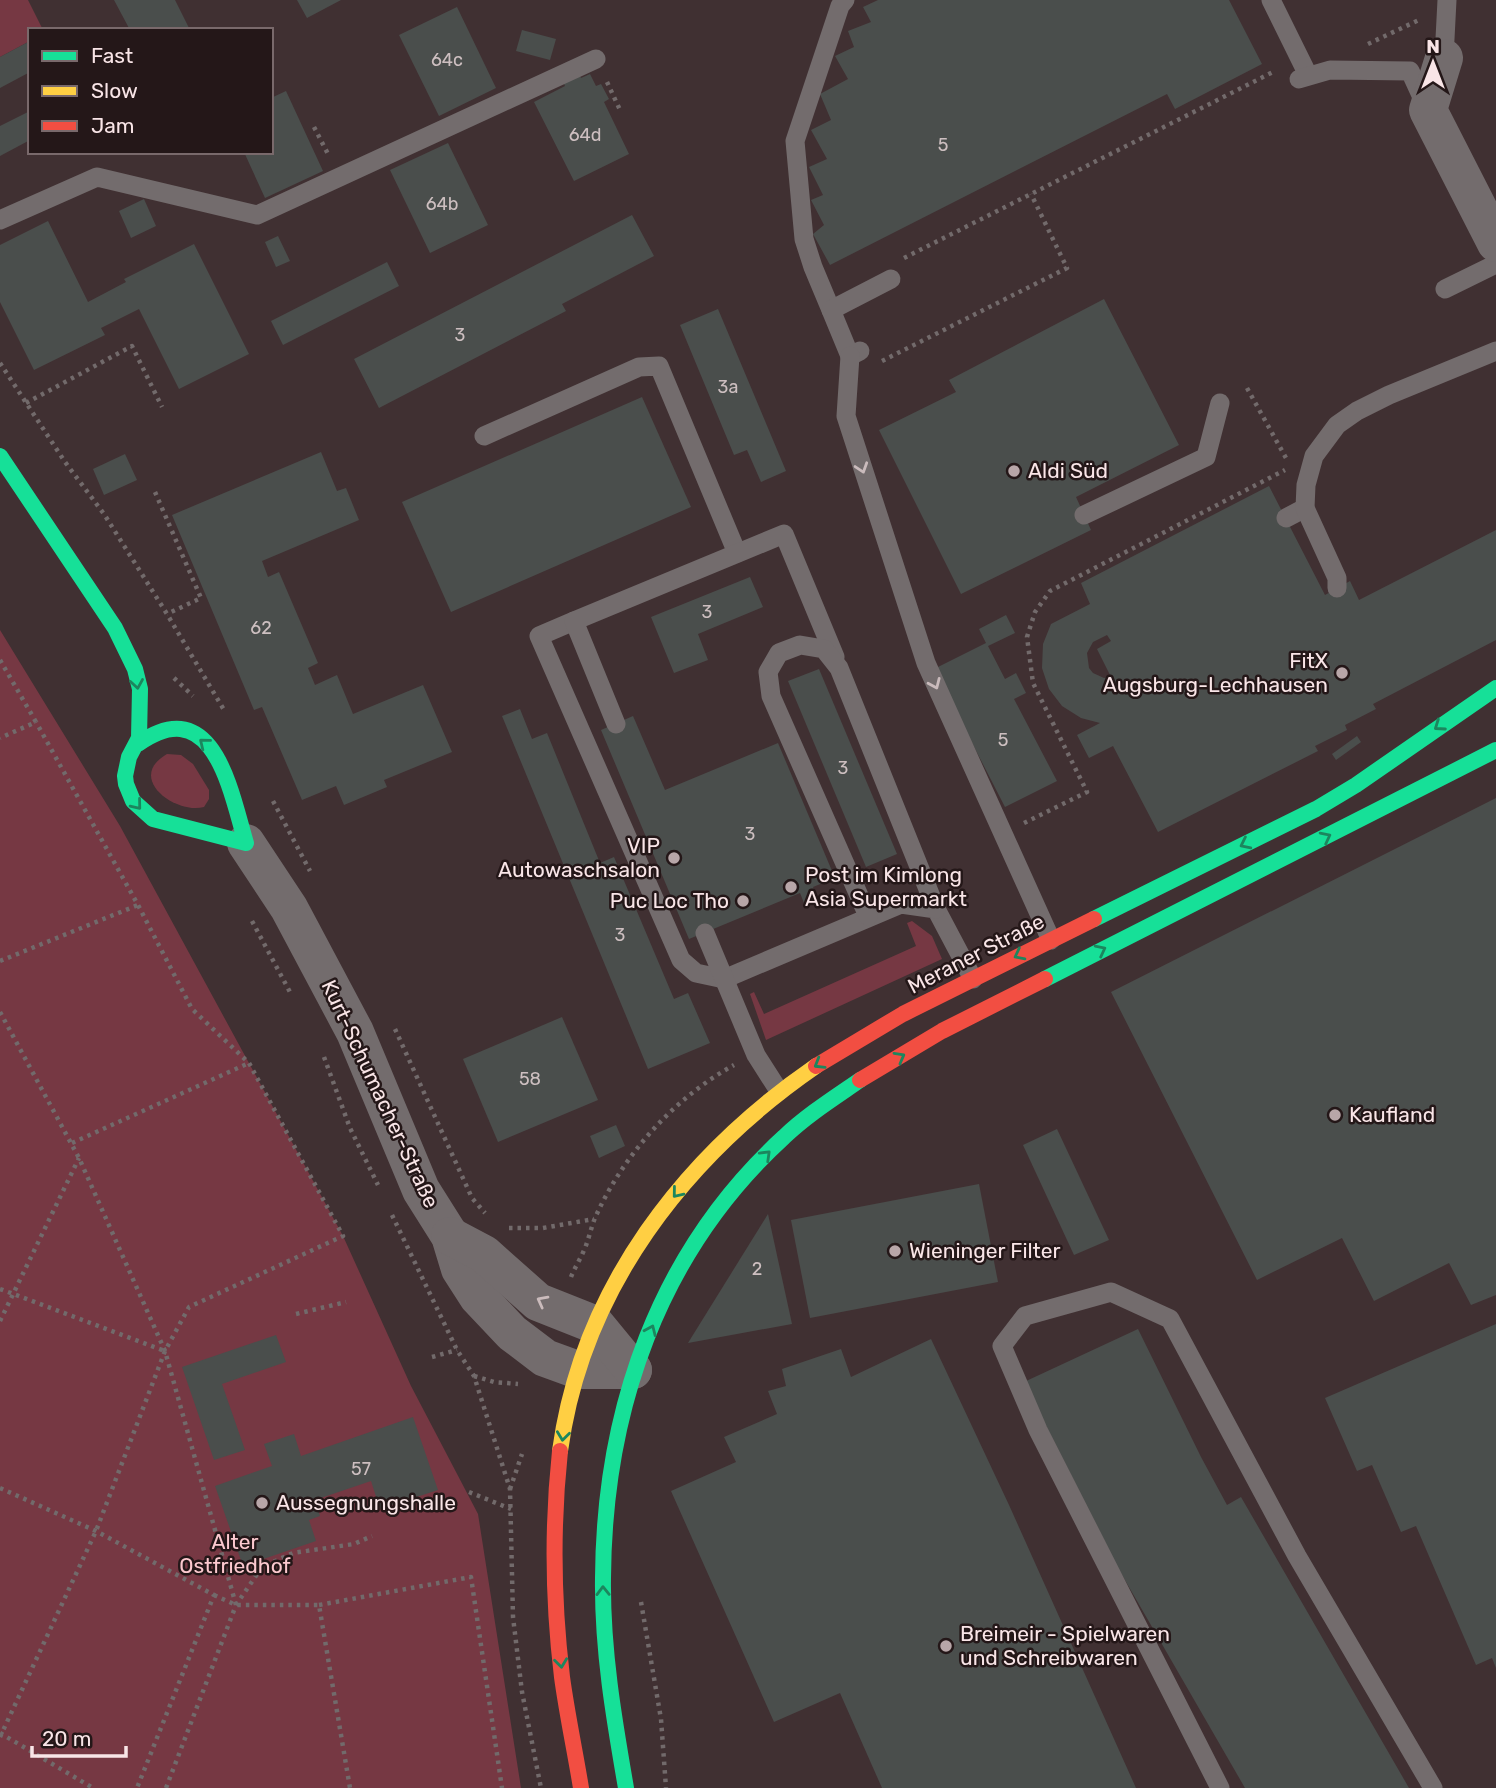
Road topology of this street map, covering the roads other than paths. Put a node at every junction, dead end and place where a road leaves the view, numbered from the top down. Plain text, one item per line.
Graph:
1 (845, 0) edge
2 (1271, 0) edge
3 (1447, 3) edge
4 (1444, 58) joint
5 (596, 59) dead end
6 (1428, 110) junction
7 (0, 219) edge
8 (1496, 243) edge
9 (1496, 264) edge
10 (892, 271) road end
11 (1446, 289) dead end
12 (831, 310) junction
13 (1496, 351) edge
14 (1220, 403) dead end
15 (484, 436) dead end
16 (0, 456) edge
17 (1305, 508) junction
18 (1084, 515) dead end
19 (1286, 518) dead end
20 (737, 553) junction
21 (1332, 584) dead end
22 (574, 621) junction
23 (839, 668) junction
24 (1496, 688) edge
25 (616, 724) dead end
26 (138, 744) junction
27 (1496, 750) edge
28 (246, 843) junction
29 (936, 909) junction
30 (868, 916) junction
31 (705, 933) dead end
32 (1051, 940) junction
33 (724, 979) junction
34 (972, 979) junction
35 (791, 1106) junction
36 (450, 1236) junction
37 (596, 1325) junction
38 (578, 1370) junction
39 (633, 1370) junction
40 (581, 1788) edge
41 (626, 1788) edge
42 (1220, 1788) edge
43 (1433, 1788) edge

1 - 12 lane
2 - 6 lane
3 - 4 lane
4 - 6 street
5 - 7 lane
6 - 8 street
9 - 11 lane
10 - 12 lane
12 -> 32 lane
13 - 17 lane
14 - 18 lane
15 - 20 lane
16 -> 26 main road
17 - 19 lane
17 - 21 lane
20 - 22 lane
20 - 23 lane
22 - 25 lane
22 - 33 lane
23 - 29 lane
23 - 30 lane
24 -> 32 main road, Meraner Straße
28 -> 26 main road, Kurt-Schumacher-Straße
26 -> 28 main road
35 -> 27 main road, Meraner Straße
28 - 36 street, Kurt-Schumacher-Straße
29 - 30 lane
29 - 34 lane
30 - 33 lane
31 - 33 lane
32 -> 34 main road, Meraner Straße
33 - 35 lane
34 -> 35 main road, Meraner Straße
35 -> 37 main road, Meraner Straße
39 -> 35 main road, Meraner Straße
37 -> 36 street, Kurt-Schumacher-Straße
36 - 38 street, Kurt-Schumacher-Straße
37 - 38 main road, Meraner Straße
37 - 39 street, Kurt-Schumacher-Straße
38 - 39 street, Kurt-Schumacher-Straße
38 -> 40 main road
41 -> 39 main road
42 - 43 lane

